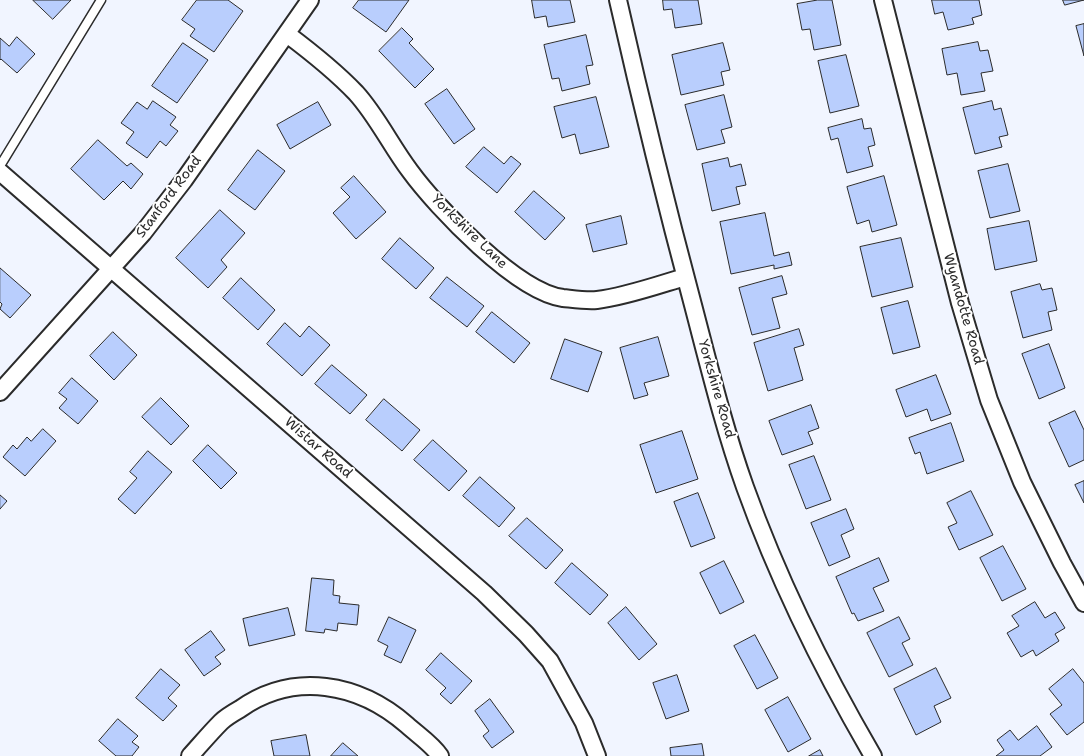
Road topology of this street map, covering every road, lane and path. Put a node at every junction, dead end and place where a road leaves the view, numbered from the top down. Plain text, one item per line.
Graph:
1 (101, 0) edge
2 (310, 0) edge
3 (618, 0) edge
4 (883, 0) edge
5 (287, 34) junction
6 (0, 166) edge
7 (0, 172) edge
8 (111, 268) junction
9 (685, 277) junction
10 (4, 381) edge
11 (1084, 603) edge
12 (190, 756) edge
13 (440, 756) edge
14 (597, 756) edge
15 (873, 756) edge

1 - 6 lane
2 - 5 street, Stanford Road
3 - 9 street, Yorkshire Road
4 - 11 street, Wyandotte Road
5 - 8 street, Stanford Road
5 - 9 street, Yorkshire Lane
7 - 8 street, Wistar Road
8 - 10 street, Stanford Road
8 - 14 street, Wistar Road
9 - 15 street, Yorkshire Road
12 - 13 street

